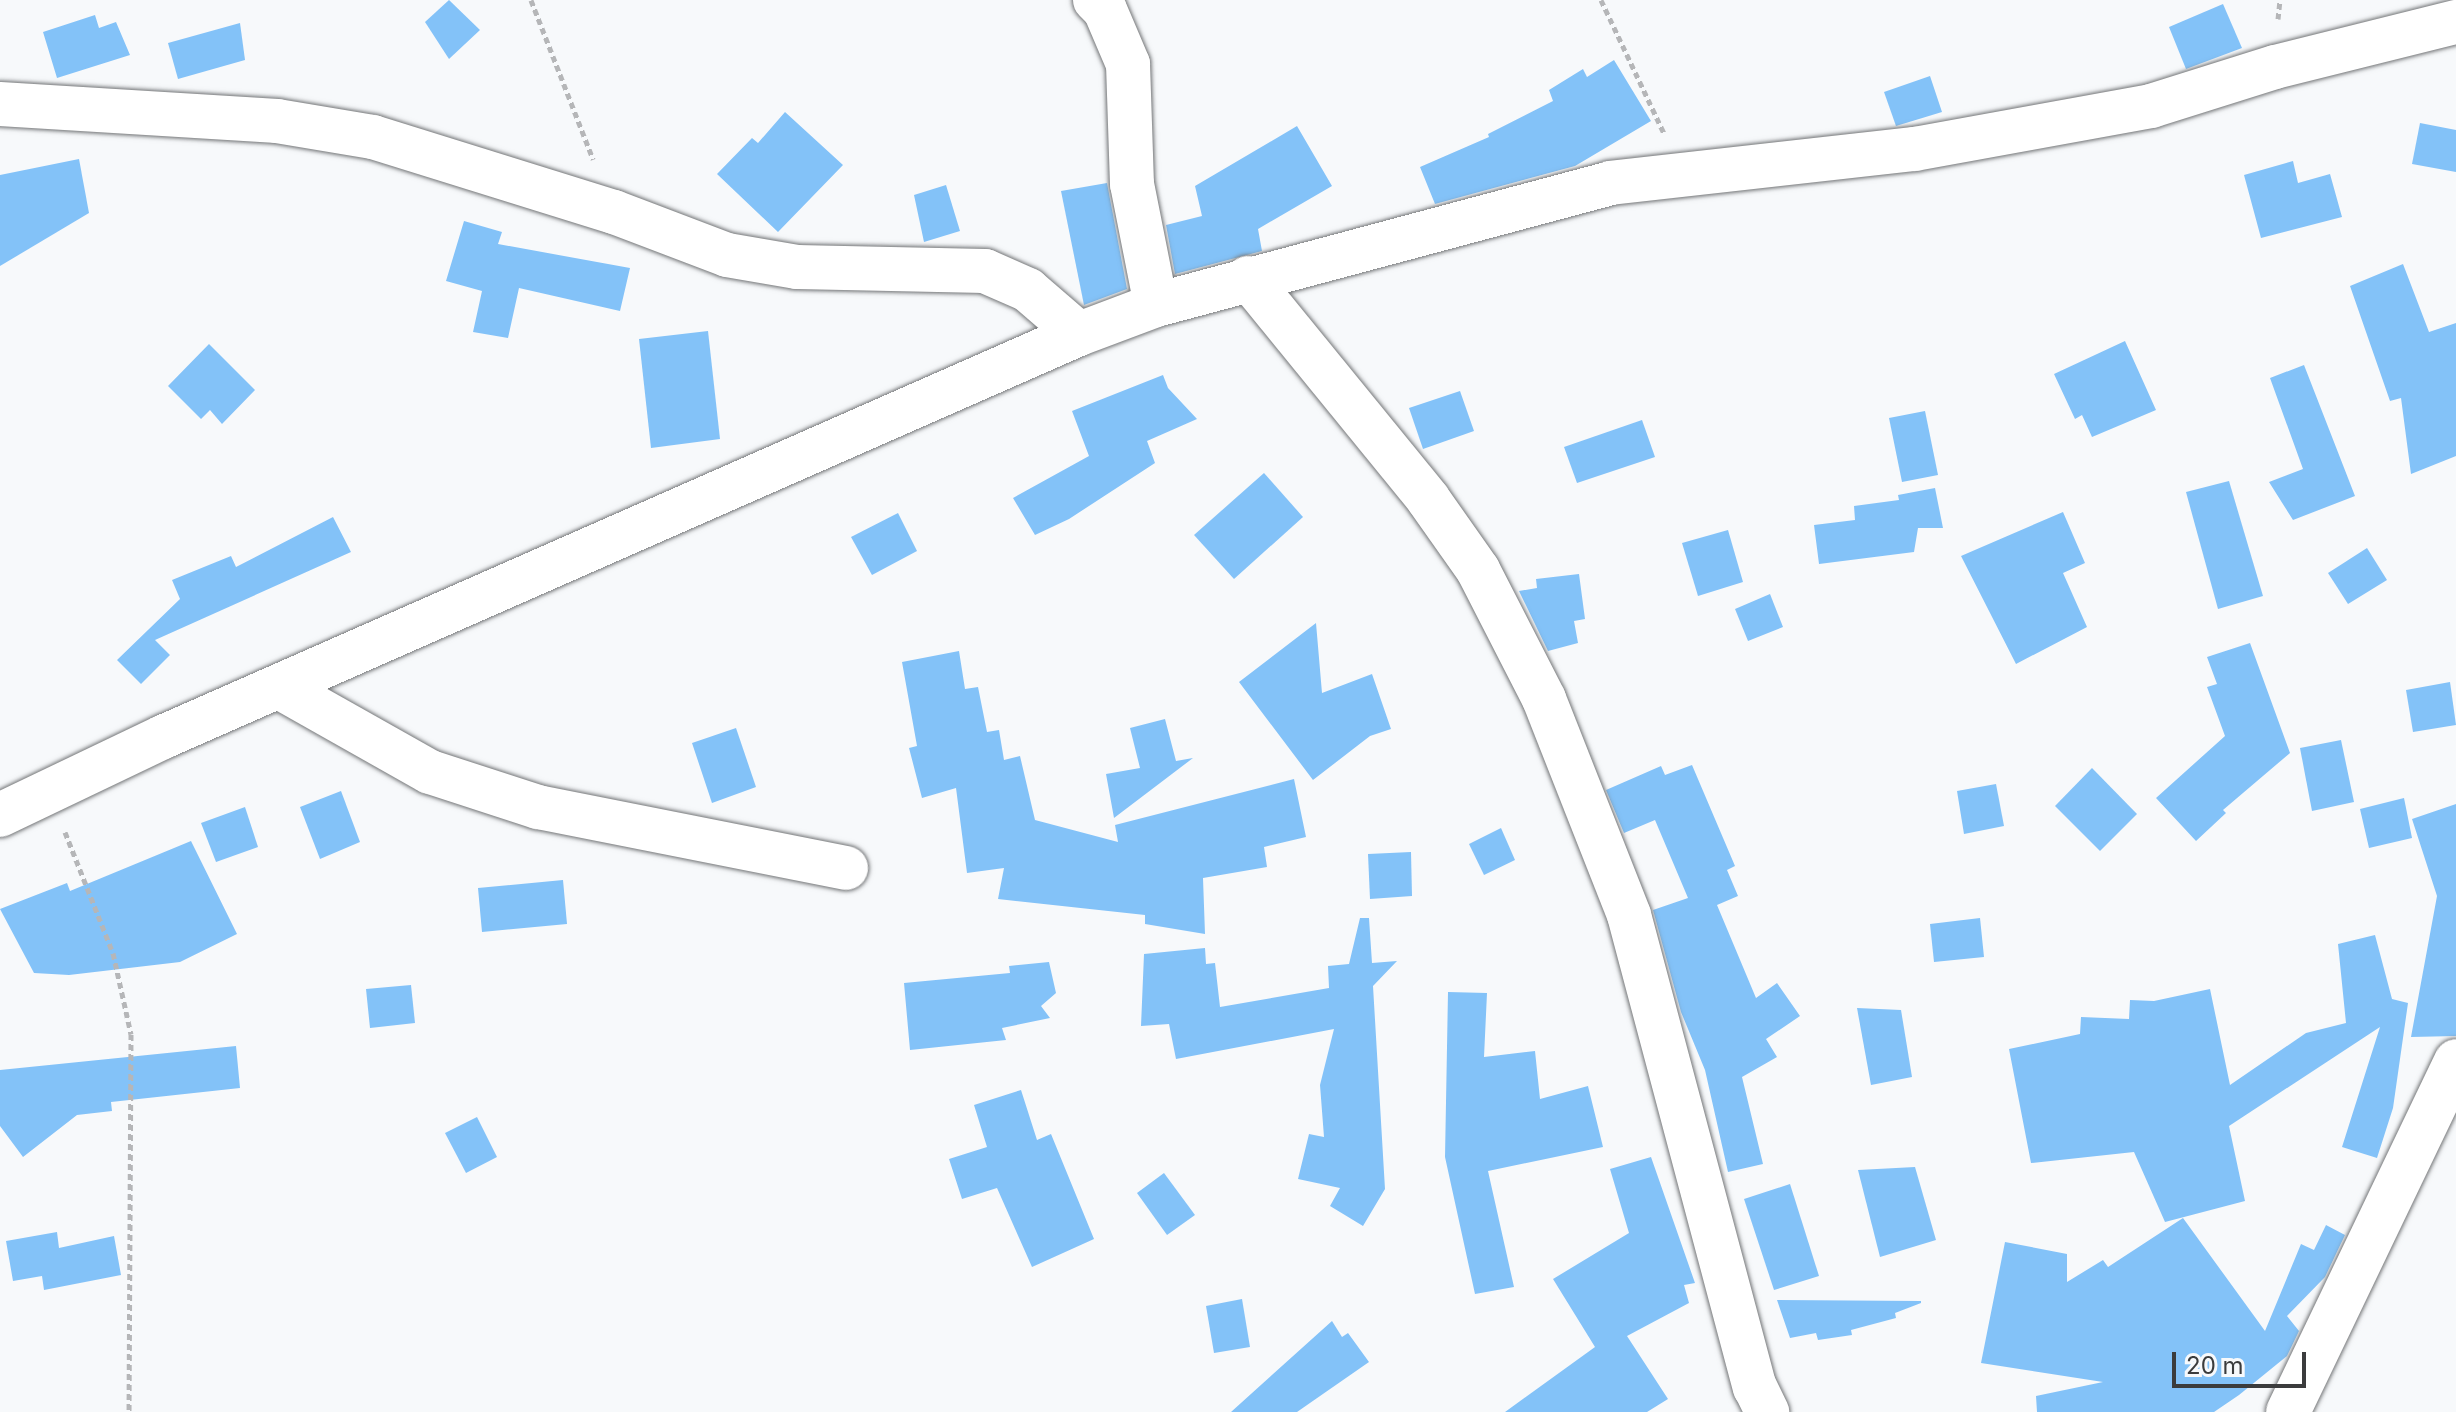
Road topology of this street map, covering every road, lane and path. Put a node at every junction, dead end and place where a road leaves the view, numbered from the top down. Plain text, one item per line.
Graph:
1 (531, 0) edge
2 (1095, 0) edge
3 (1601, 0) edge
4 (2456, 22) edge
5 (0, 104) edge
6 (1684, 174) junction
7 (614, 212) junction
8 (1248, 278) junction
9 (1156, 305) junction
10 (1079, 334) junction
11 (279, 687) junction
12 (50, 794) junction
13 (0, 815) edge
14 (846, 868) dead end
15 (2456, 1061) edge
16 (129, 1412) edge
17 (1767, 1412) edge
18 (2288, 1412) edge

1 - 7 path
2 - 9 street
3 - 6 path
4 - 6 street
5 - 7 street
6 - 8 street
7 - 10 street
8 - 9 street
8 - 17 street
9 - 10 street
10 - 11 street
11 - 12 street
11 - 14 street
12 - 13 street
12 - 16 path
15 - 18 street

